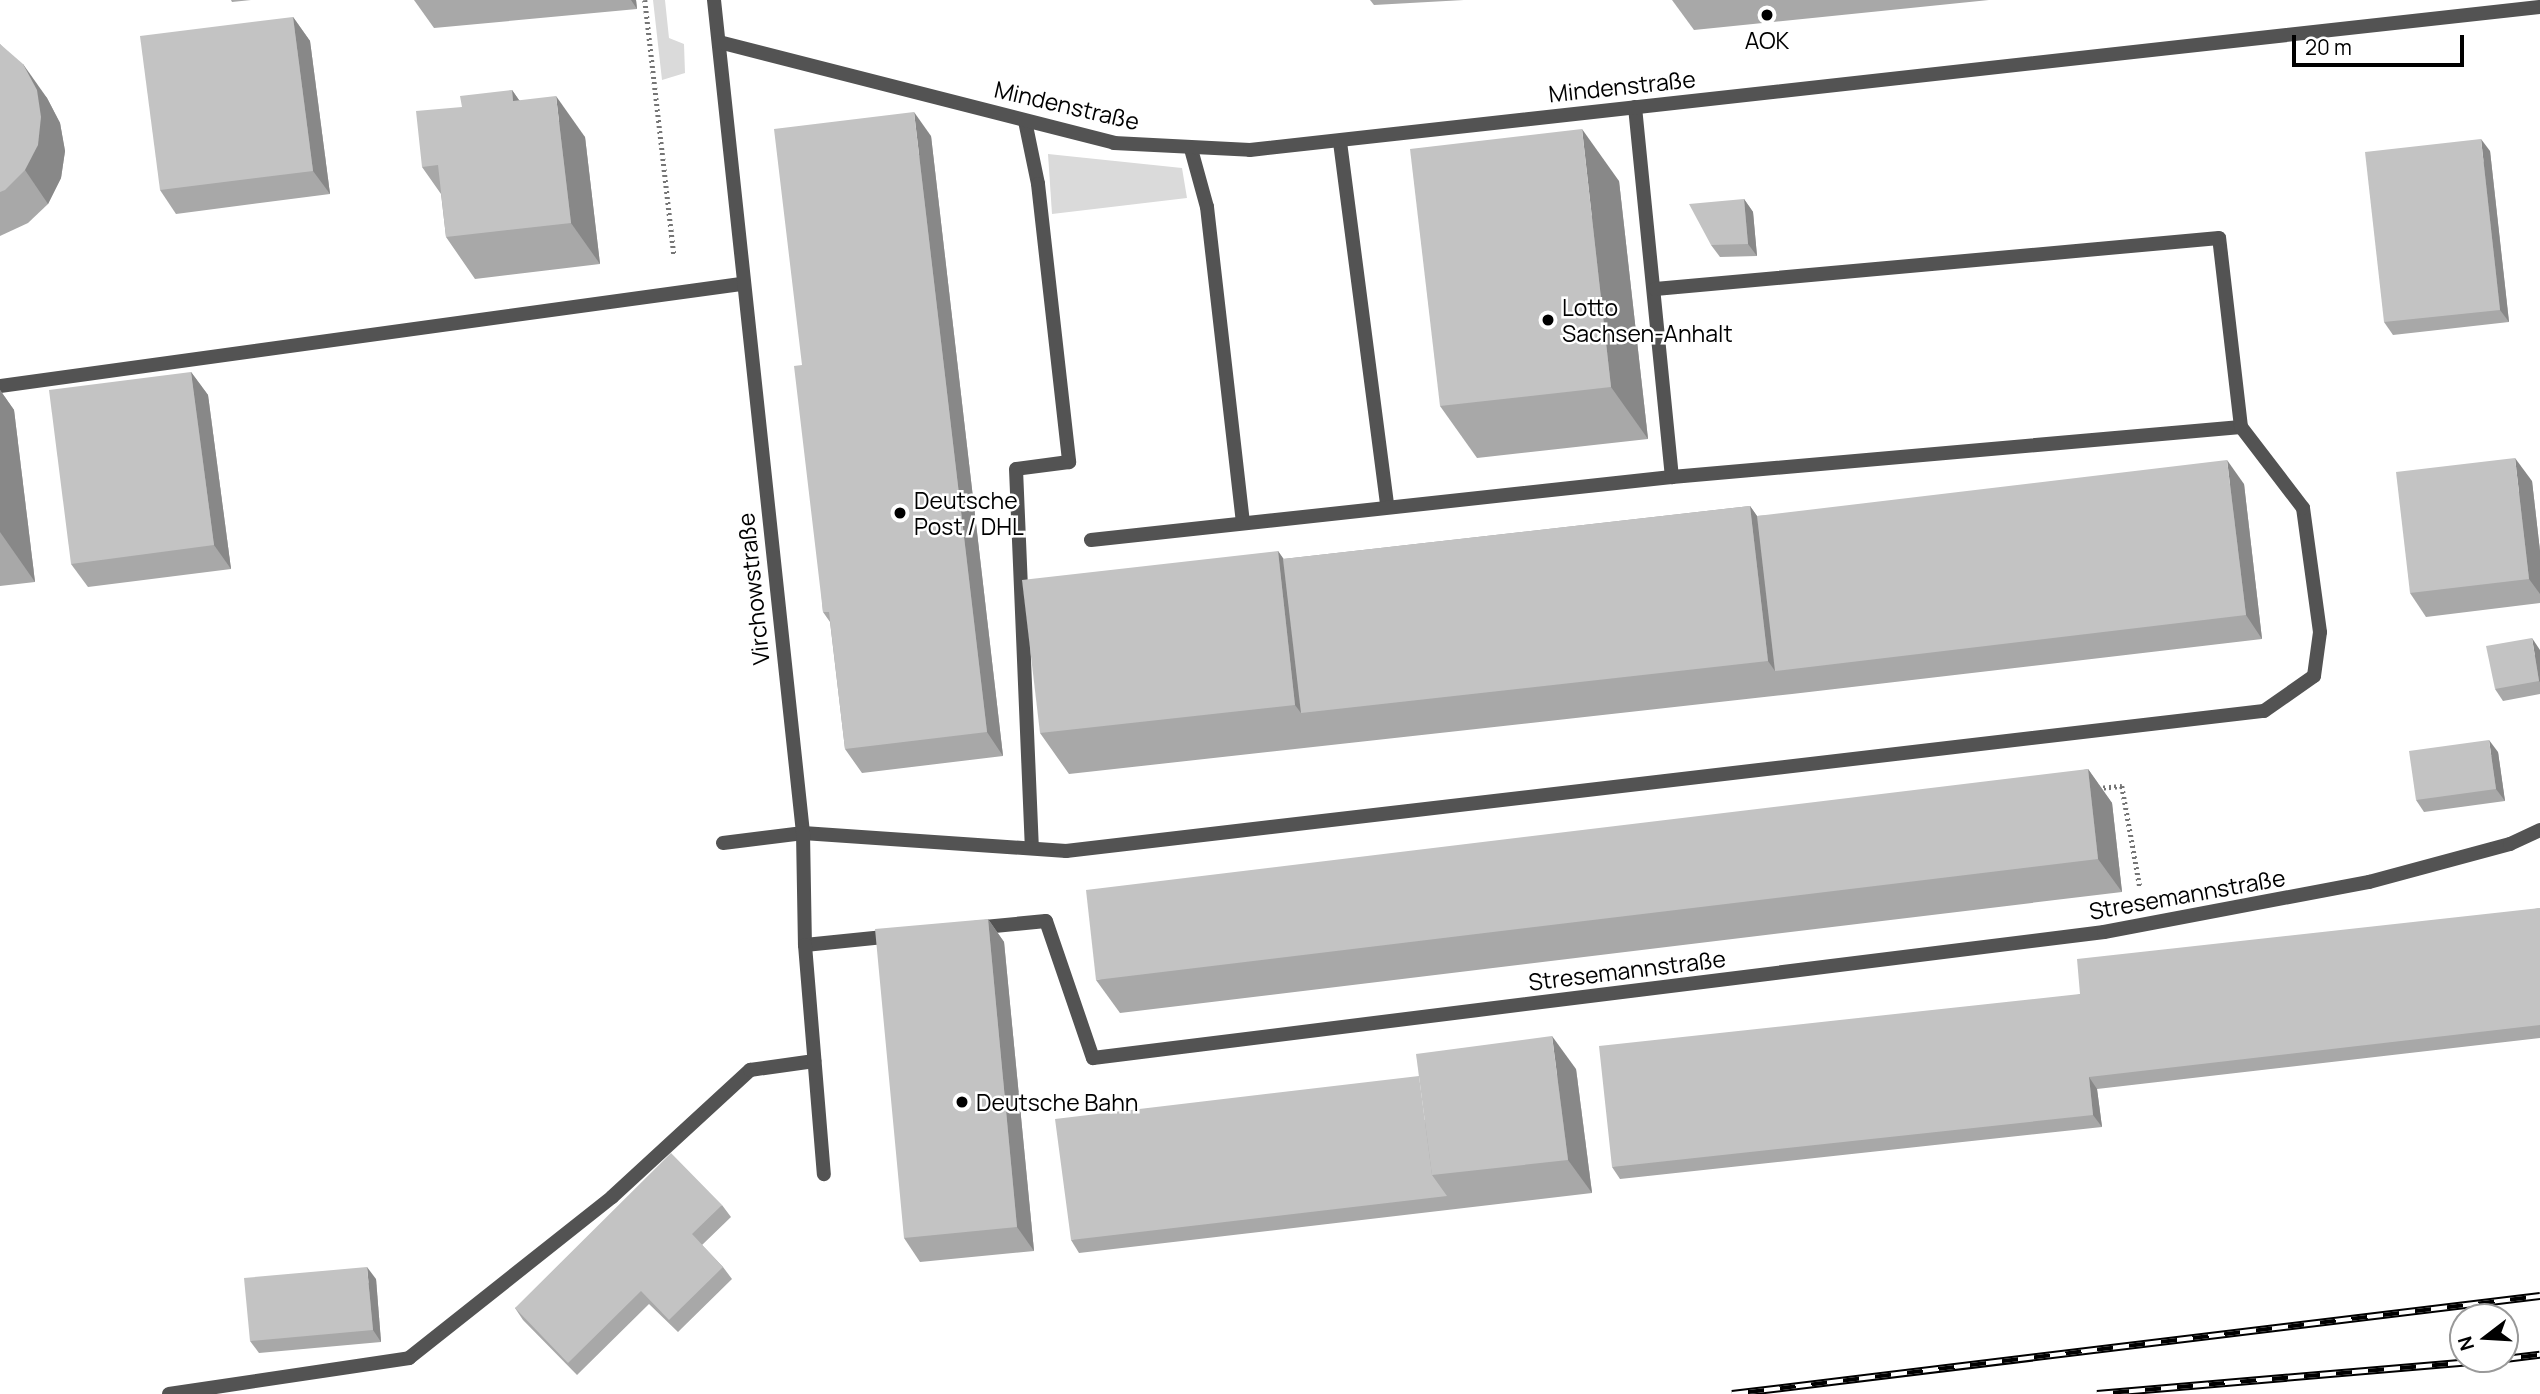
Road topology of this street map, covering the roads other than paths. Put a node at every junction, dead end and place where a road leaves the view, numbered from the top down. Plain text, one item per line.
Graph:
1 (714, 0) edge
2 (2539, 0) edge
3 (2540, 8) edge
4 (719, 42) junction
5 (1635, 107) junction
6 (1025, 121) junction
7 (1340, 142) junction
8 (1191, 149) junction
9 (741, 284) junction
10 (1655, 289) junction
11 (0, 386) edge
12 (2241, 427) junction
13 (1672, 477) junction
14 (1387, 506) junction
15 (1242, 522) junction
16 (1091, 540) dead end
17 (2540, 830) edge
18 (803, 833) junction
19 (723, 843) dead end
20 (1032, 848) junction
21 (952, 930) edge
22 (912, 934) edge
23 (805, 945) junction
24 (814, 1061) junction
25 (824, 1174) dead end
26 (169, 1394) edge

1 - 4 street, Virchowstraße
2 - 3 street
3 - 5 street, Mindenstraße
4 - 6 street, Mindenstraße
4 - 9 street, Virchowstraße
5 - 7 street, Mindenstraße
5 - 10 street
6 - 8 street, Mindenstraße
6 - 20 street
7 - 8 street, Mindenstraße
7 - 14 street
8 - 15 street
9 - 11 street
9 - 18 street, Virchowstraße
10 - 12 street
10 - 13 street
12 - 13 street
12 - 20 street
13 - 14 street
14 - 15 street
15 - 16 street
17 - 21 street, Stresemannstraße
18 - 19 street
18 - 20 street
18 - 23 street, Virchowstraße
22 - 23 street
23 - 24 street, Virchowstraße
24 - 25 street, Virchowstraße
24 - 26 street

